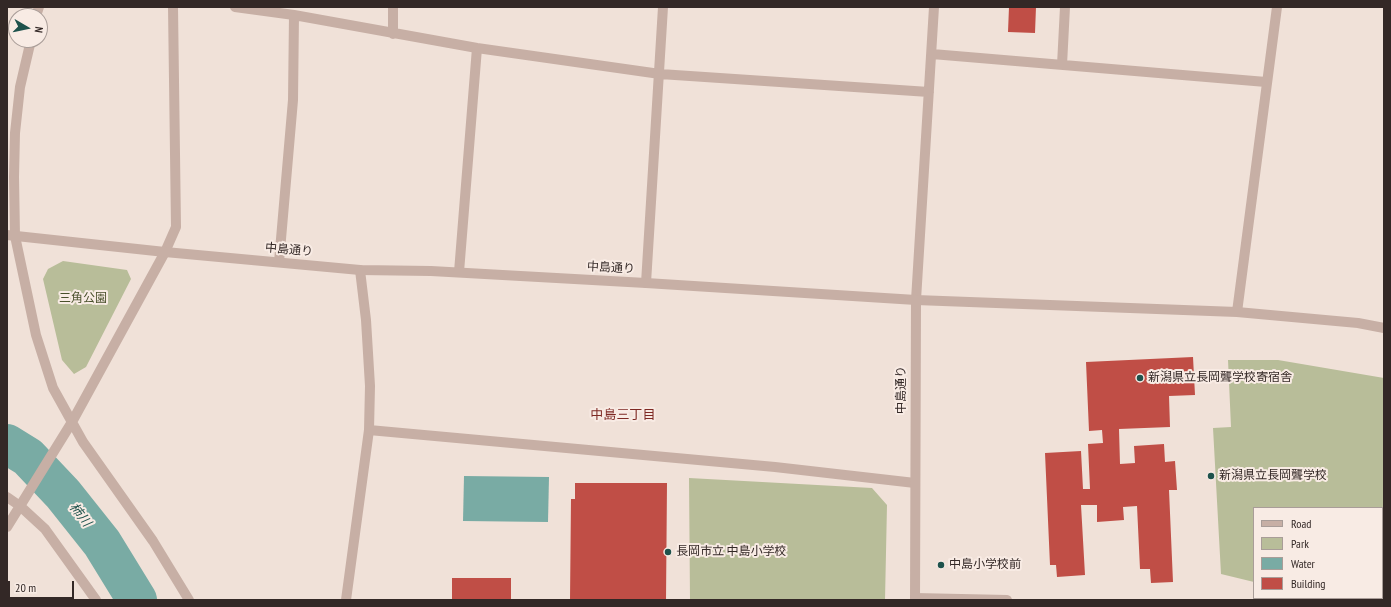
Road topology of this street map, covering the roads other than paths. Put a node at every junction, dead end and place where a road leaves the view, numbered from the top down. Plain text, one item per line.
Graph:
1 (173, 7) edge
2 (235, 7) edge
3 (394, 7) edge
4 (663, 7) edge
5 (934, 7) edge
6 (1065, 7) edge
7 (1277, 7) edge
8 (294, 15) junction
9 (393, 34) junction
10 (29, 48) edge
11 (478, 48) junction
12 (932, 54) junction
13 (1062, 65) junction
14 (660, 74) junction
15 (1266, 82) junction
16 (929, 92) junction
17 (11, 235) edge
18 (166, 252) junction
19 (279, 262) junction
20 (360, 270) junction
21 (459, 272) junction
22 (646, 283) junction
23 (916, 300) junction
24 (1237, 312) junction
25 (1384, 328) edge
26 (72, 422) junction
27 (369, 430) junction
28 (915, 483) junction
29 (7, 497) edge
30 (20, 506) junction
31 (7, 527) edge
32 (915, 599) edge
33 (96, 600) edge
34 (189, 600) edge
35 (346, 600) edge
36 (1007, 600) edge

1 - 18 street
2 - 8 street
3 - 9 street
4 - 14 street
5 - 12 street
6 - 13 street
7 - 15 street
8 - 9 street
8 - 19 street
9 - 11 street
10 - 17 street
11 - 14 street
11 - 21 street
12 - 13 street
12 - 16 street
13 - 15 street
14 - 16 street
14 - 22 street
15 - 24 street
16 - 23 street
17 - 18 street, 中島通り
17 - 26 street
18 - 19 street, 中島通り
18 - 26 street
19 - 20 street, 中島通り
20 - 21 street, 中島通り
20 - 27 street
21 - 22 street, 中島通り
22 - 23 street, 中島通り
23 - 24 street
23 - 28 street, 中島通り
24 - 25 street
26 - 30 street
26 - 34 street
27 - 28 street
27 - 35 street
28 - 32 street, 中島通り
29 - 30 street
30 - 31 street
30 - 33 street
32 - 36 street

